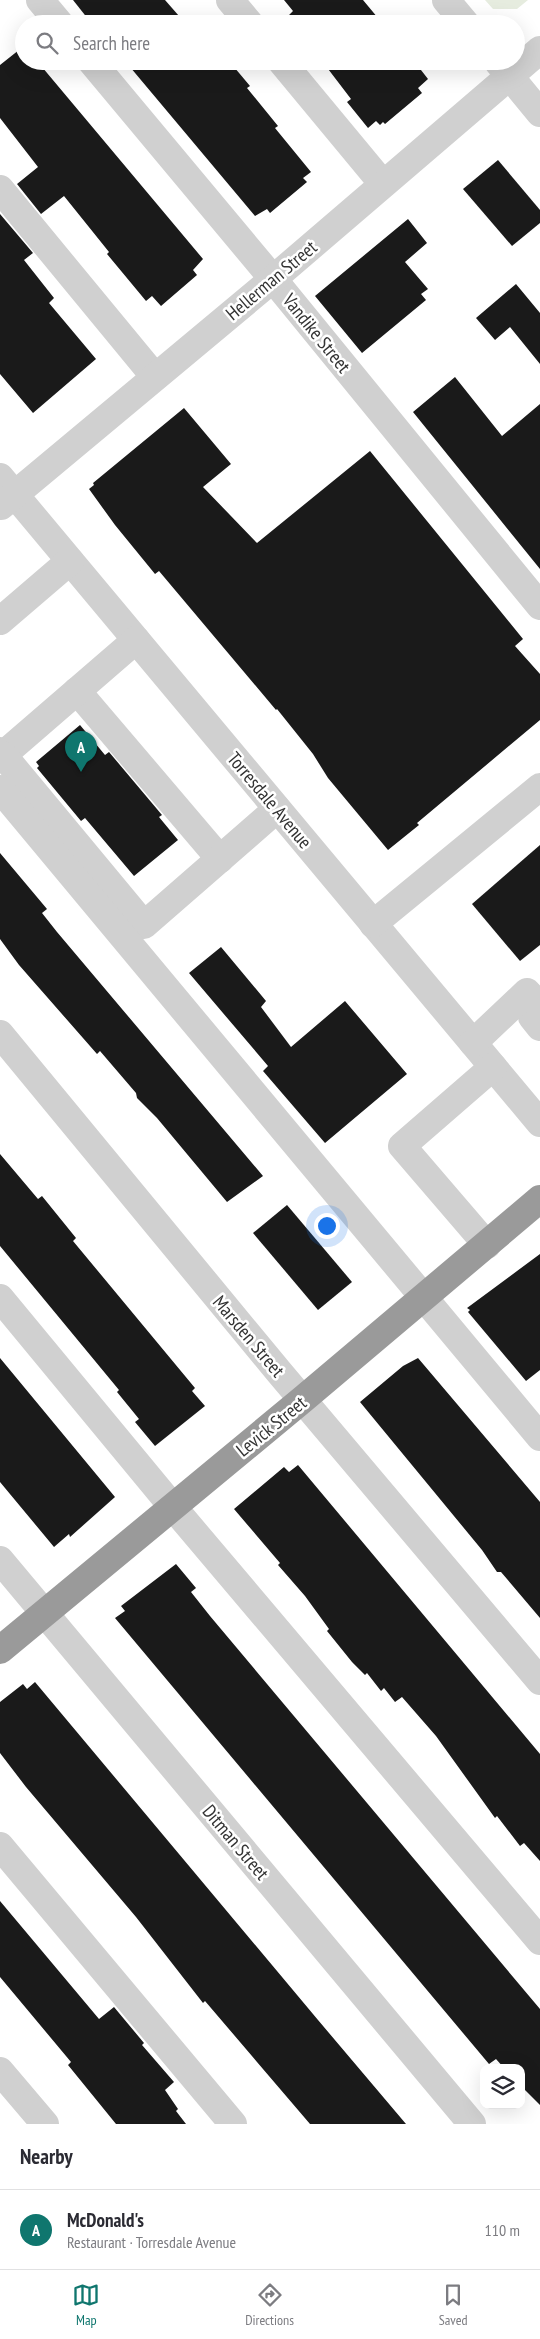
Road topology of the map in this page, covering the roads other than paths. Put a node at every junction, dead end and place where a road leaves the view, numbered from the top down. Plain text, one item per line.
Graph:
1 (40, 0) edge
2 (230, 0) edge
3 (446, 0) edge
4 (52, 15) edge
5 (242, 15) edge
6 (458, 15) edge
7 (540, 50) edge
8 (525, 57) edge
9 (99, 70) edge
10 (288, 70) edge
11 (501, 70) edge
12 (505, 70) edge
13 (540, 113) edge
14 (383, 184) junction
15 (0, 189) edge
16 (273, 279) junction
17 (155, 377) junction
18 (5, 493) edge
19 (70, 561) junction
20 (540, 606) edge
21 (0, 621) edge
22 (136, 640) junction
23 (78, 691) junction
24 (2, 753) edge
25 (540, 786) edge
26 (0, 789) edge
27 (277, 809) junction
28 (220, 860) junction
29 (373, 924) junction
30 (539, 1010) edge
31 (0, 1034) edge
32 (473, 1043) junction
33 (493, 1067) junction
34 (537, 1114) edge
35 (540, 1199) edge
36 (487, 1245) junction
37 (0, 1298) edge
38 (423, 1298) junction
39 (302, 1400) junction
40 (540, 1437) edge
41 (172, 1506) junction
42 (0, 1560) edge
43 (44, 1614) junction
44 (0, 1650) edge
45 (540, 1681) edge
46 (0, 1846) edge
47 (540, 1941) edge
48 (0, 2071) edge
49 (44, 2124) edge
50 (233, 2124) edge
51 (472, 2124) edge

1 - 4 street
2 - 5 street
3 - 6 street
7 - 8 street, Hellerman Street
9 - 16 street, Vandike Street
10 - 14 street
11 - 14 street, Hellerman Street
12 - 13 street
14 - 16 street, Hellerman Street
15 - 17 street
16 - 17 street, Hellerman Street
16 - 20 street, Vandike Street
17 - 18 street, Hellerman Street
18 - 19 street, Torresdale Avenue
19 - 21 street
19 - 22 street, Torresdale Avenue
22 - 23 street
22 - 27 street, Torresdale Avenue
23 - 24 street
23 - 28 street
24 - 28 street
25 - 29 street
26 - 38 street
27 - 28 street
27 - 29 street, Torresdale Avenue
29 - 32 street, Torresdale Avenue
30 - 32 street
31 - 39 street, Marsden Street
32 - 33 street, Torresdale Avenue
33 - 34 street, Torresdale Avenue
33 - 36 street
35 - 36 highway, Levick Street
36 - 38 highway, Levick Street
37 - 41 street
38 - 39 highway, Levick Street
38 - 40 street
39 - 41 highway, Levick Street
39 - 45 street, Marsden Street
41 - 43 highway, Levick Street
41 - 47 street
42 - 43 street, Ditman Street
43 - 44 highway, Levick Street
43 - 51 street, Ditman Street
46 - 50 street
48 - 49 street

